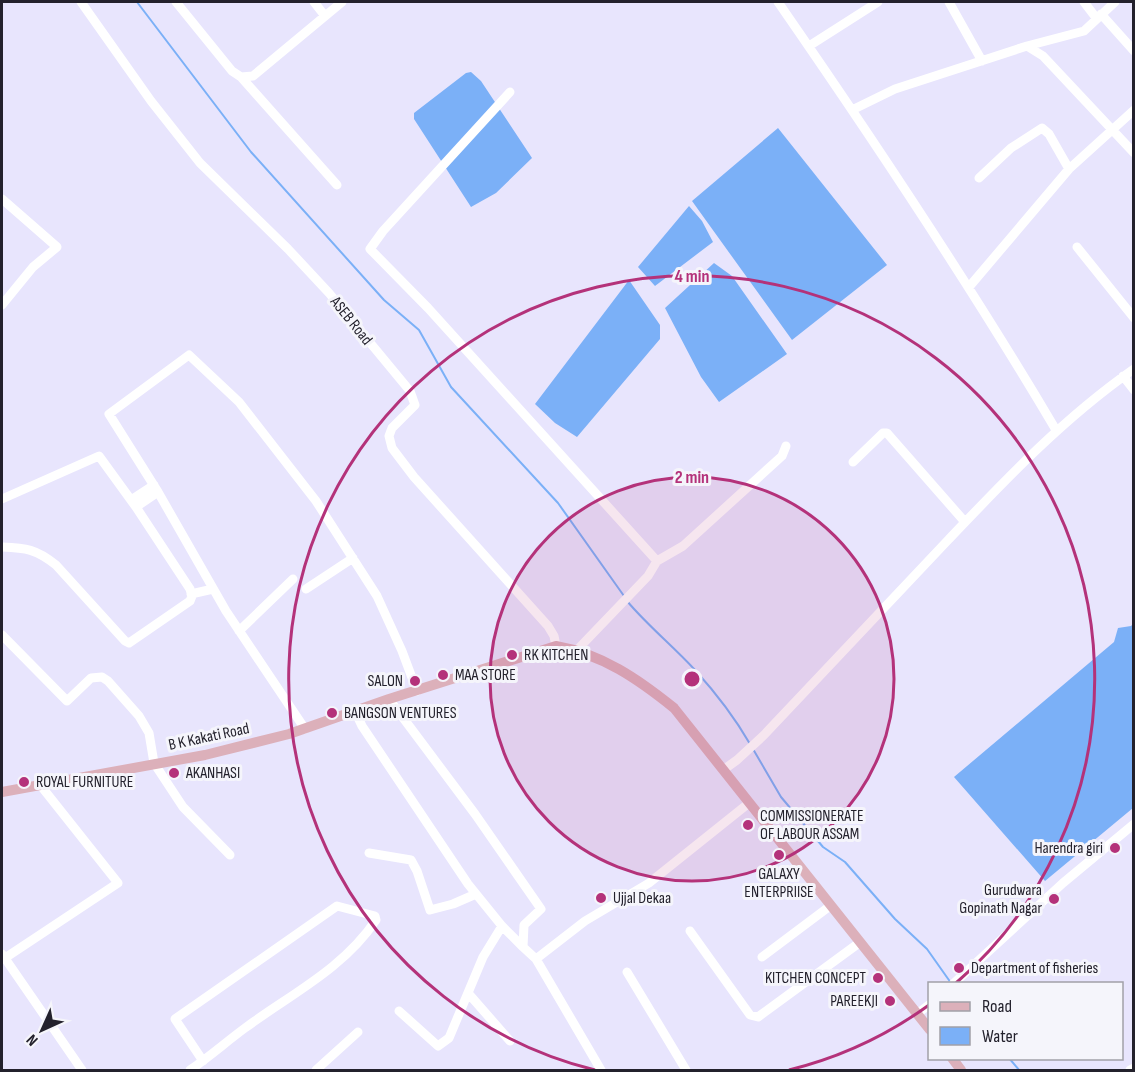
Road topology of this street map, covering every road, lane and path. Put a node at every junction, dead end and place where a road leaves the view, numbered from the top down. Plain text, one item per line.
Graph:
1 (81, 2) edge
2 (176, 2) edge
3 (314, 2) edge
4 (342, 2) edge
5 (778, 2) edge
6 (878, 2) edge
7 (949, 2) edge
8 (1084, 2) edge
9 (1115, 2) edge
10 (325, 16) junction
11 (1099, 17) junction
12 (809, 46) junction
13 (1026, 46) junction
14 (1134, 51) edge
15 (982, 61) junction
16 (242, 77) junction
17 (510, 92) dead end
18 (852, 110) junction
19 (1134, 110) edge
20 (1112, 128) junction
21 (1134, 153) edge
22 (1069, 169) junction
23 (979, 178) dead end
24 (337, 185) dead end
25 (2, 199) edge
26 (1077, 247) dead end
27 (969, 287) junction
28 (2, 304) edge
29 (1134, 318) edge
30 (1134, 369) edge
31 (1123, 376) junction
32 (1134, 390) edge
33 (1056, 430) junction
34 (786, 446) dead end
35 (853, 462) dead end
36 (156, 488) junction
37 (2, 500) edge
38 (134, 504) junction
39 (965, 522) junction
40 (2, 547) edge
41 (352, 558) junction
42 (657, 561) junction
43 (293, 579) dead end
44 (212, 586) junction
45 (306, 589) dead end
46 (191, 591) junction
47 (239, 631) junction
48 (2, 634) edge
49 (556, 646) junction
50 (577, 650) junction
51 (417, 691) junction
52 (389, 699) junction
53 (355, 711) junction
54 (305, 729) junction
55 (154, 763) junction
56 (723, 770) junction
57 (41, 786) junction
58 (2, 792) edge
59 (749, 803) junction
60 (1130, 827) edge
61 (1134, 839) edge
62 (369, 853) dead end
63 (230, 855) dead end
64 (476, 894) junction
65 (830, 906) junction
66 (502, 927) junction
67 (690, 931) dead end
68 (859, 943) junction
69 (523, 947) junction
70 (762, 957) dead end
71 (5, 959) edge
72 (536, 959) junction
73 (2, 972) edge
74 (627, 972) dead end
75 (955, 982) edge
76 (468, 993) junction
77 (928, 1006) edge
78 (399, 1011) dead end
79 (917, 1014) junction
80 (928, 1028) edge
81 (358, 1032) dead end
82 (510, 1041) dead end
83 (203, 1061) junction
84 (82, 1071) edge
85 (190, 1071) edge
86 (316, 1071) edge
87 (601, 1071) edge
88 (686, 1071) edge

1 - 49 street, ASEB Road
2 - 16 street
3 - 10 street
4 - 10 street
5 - 12 street
6 - 12 street
7 - 15 street
8 - 11 street
9 - 11 street
10 - 16 street
11 - 13 street
11 - 14 street
12 - 18 street
13 - 15 street
13 - 20 street
15 - 18 street
16 - 24 street
17 - 42 street
18 - 27 street
19 - 20 street
20 - 21 street
20 - 22 street
22 - 23 street
22 - 27 street
25 - 28 street
26 - 29 street
27 - 33 street
30 - 31 street
31 - 32 street
31 - 33 street
33 - 39 street
34 - 42 street
35 - 39 street
36 - 38 street
36 - 41 street
36 - 44 street
37 - 38 street
38 - 46 street
39 - 56 street
40 - 46 street
41 - 45 street
41 - 51 street
42 - 50 street
43 - 47 street
44 - 46 street
44 - 47 street
47 - 54 street
48 - 55 street
49 - 50 main road
49 - 51 main road, B K Kakati Road
50 - 56 main road
51 - 52 main road, B K Kakati Road
52 - 53 main road, B K Kakati Road
52 - 69 street
53 - 54 main road, B K Kakati Road
53 - 64 street
54 - 55 main road, B K Kakati Road
55 - 57 main road, B K Kakati Road
55 - 63 street
56 - 59 main road
57 - 58 main road, B K Kakati Road
57 - 71 street
59 - 65 main road
59 - 72 street
60 - 61 street
60 - 75 street
62 - 64 street
64 - 66 street
65 - 68 main road
65 - 70 street
66 - 69 street
66 - 76 street
67 - 68 street
68 - 79 main road
69 - 72 street
71 - 73 street
71 - 84 street
72 - 87 street
74 - 88 street
76 - 78 street
76 - 82 street
77 - 79 street
79 - 80 main road
81 - 86 street
83 - 83 street
83 - 85 street

